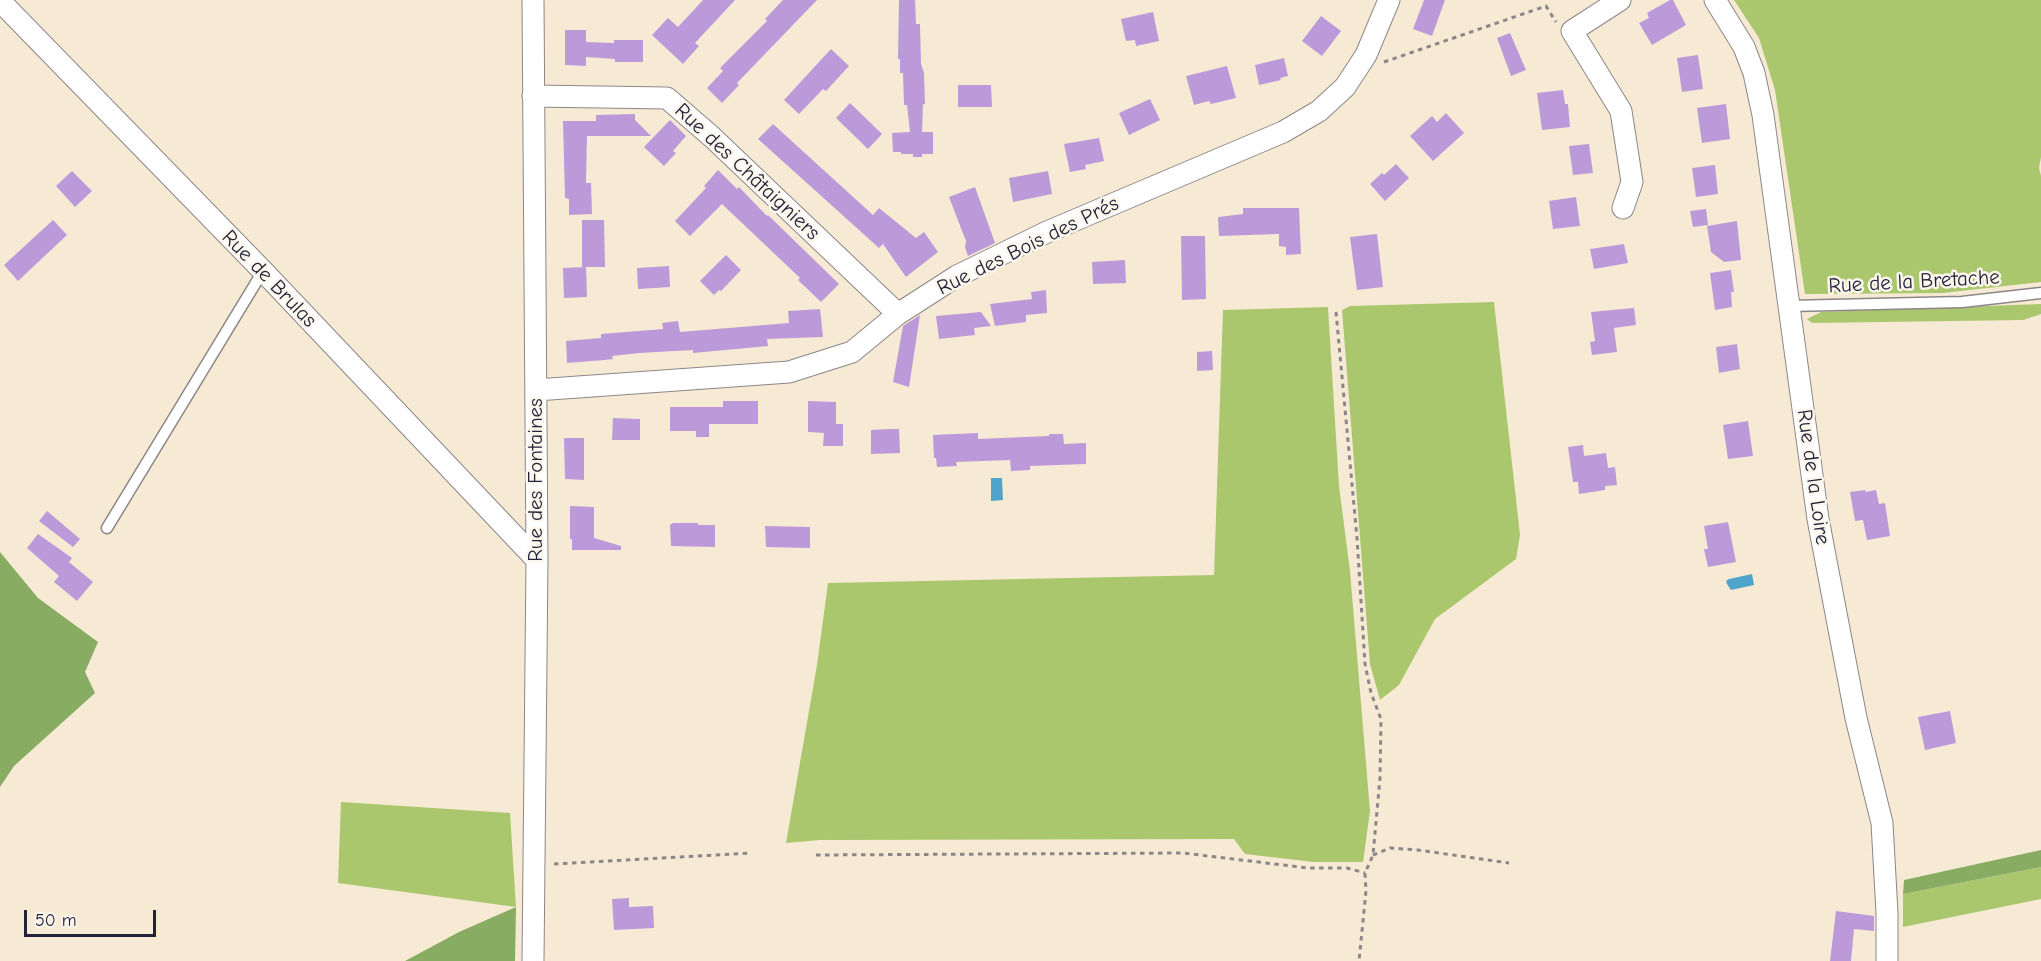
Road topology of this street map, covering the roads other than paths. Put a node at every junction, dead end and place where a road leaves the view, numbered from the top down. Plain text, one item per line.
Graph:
1 (533, 0) edge
2 (1389, 0) edge
3 (1620, 0) edge
4 (1715, 0) edge
5 (0, 1) edge
6 (533, 96) junction
7 (1623, 208) dead end
8 (263, 271) junction
9 (2041, 293) edge
10 (1789, 306) junction
11 (898, 314) junction
12 (536, 390) junction
13 (107, 528) dead end
14 (537, 560) junction
15 (533, 961) edge
16 (1887, 961) edge

1 - 6 street, Rue des Fontaines
2 - 11 street, Rue des Bois des Prés
3 - 7 street
4 - 10 street, Rue de la Loire
5 - 8 street, Rue de Brulas
6 - 11 street, Rue des Châtaigniers
6 - 12 street, Rue des Fontaines
8 - 13 lane
8 - 14 street, Rue de Brulas
9 - 10 lane, Rue de la Bretache
10 - 16 street, Rue de la Loire
11 - 12 street, Rue des Bois des Prés
12 - 14 street, Rue des Fontaines
14 - 15 street, Rue des Fontaines

